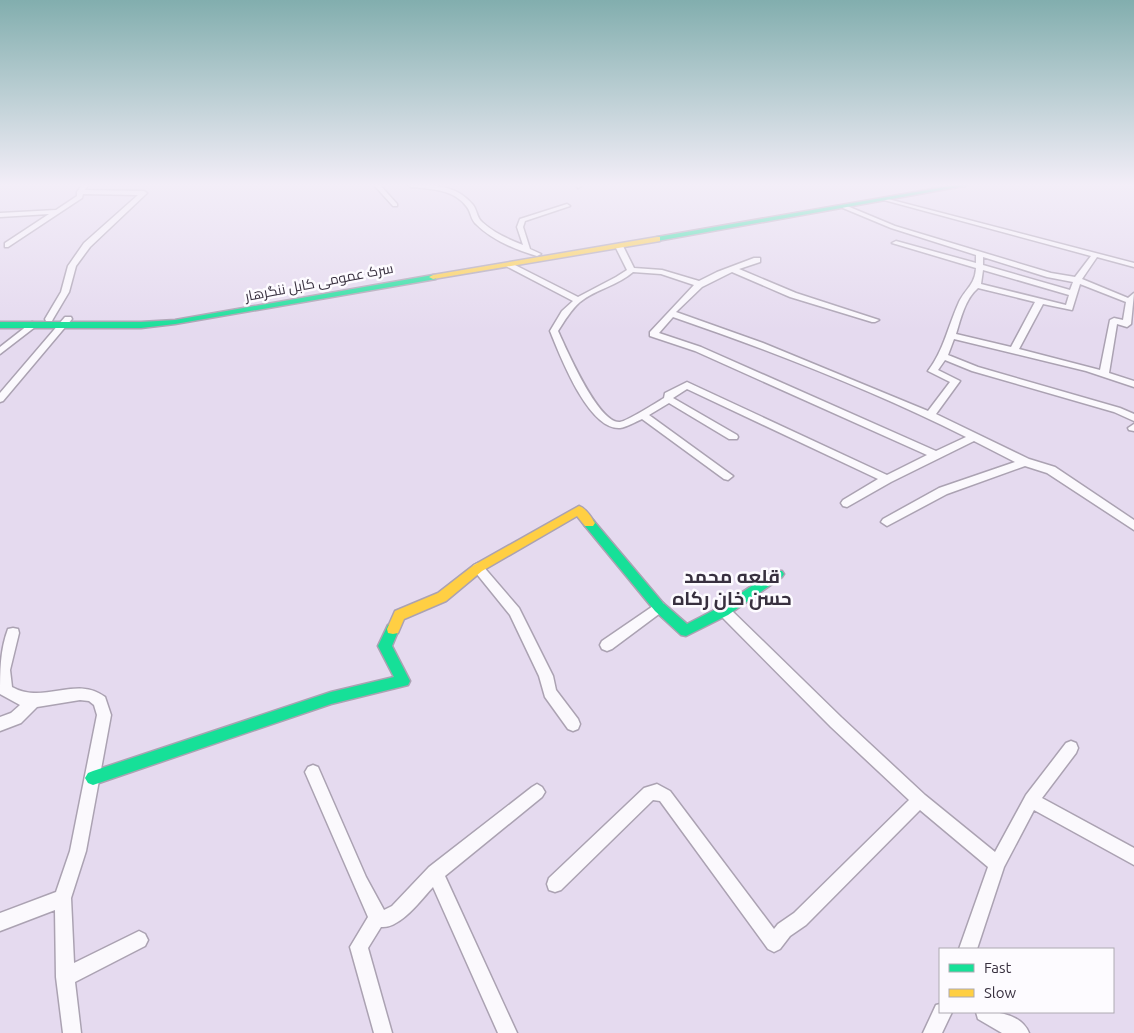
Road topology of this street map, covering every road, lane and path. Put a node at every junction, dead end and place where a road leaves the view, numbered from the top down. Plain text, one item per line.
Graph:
1 (24, 233) edge
2 (101, 233) edge
3 (492, 233) edge
4 (522, 233) edge
5 (657, 233) edge
6 (691, 233) edge
7 (912, 233) edge
8 (1015, 233) edge
9 (896, 243) dead end
10 (8, 245) dead end
11 (619, 246) junction
12 (527, 248) junction
13 (537, 254) junction
14 (1096, 254) junction
15 (980, 255) junction
16 (757, 260) dead end
17 (1134, 264) edge
18 (508, 265) junction
19 (978, 267) junction
20 (734, 269) junction
21 (631, 270) junction
22 (1076, 280) junction
23 (700, 284) junction
24 (976, 285) junction
25 (1072, 293) junction
26 (1132, 298) edge
27 (578, 300) junction
28 (1040, 301) junction
29 (673, 314) junction
30 (0, 318) edge
31 (49, 319) junction
32 (875, 320) dead end
33 (65, 322) junction
34 (0, 326) edge
35 (32, 326) junction
36 (953, 336) junction
37 (1014, 350) junction
38 (0, 351) edge
39 (944, 357) junction
40 (1104, 374) junction
41 (1134, 384) edge
42 (0, 399) edge
43 (669, 399) junction
44 (641, 414) junction
45 (930, 415) junction
46 (1134, 424) edge
47 (733, 436) dead end
48 (974, 437) junction
49 (936, 455) junction
50 (1025, 462) junction
51 (728, 476) dead end
52 (887, 479) junction
53 (846, 503) dead end
54 (887, 522) dead end
55 (1134, 526) edge
56 (478, 568) junction
57 (778, 574) dead end
58 (658, 607) junction
59 (724, 611) junction
60 (13, 633) dead end
61 (607, 645) dead end
62 (32, 702) junction
63 (0, 724) edge
64 (573, 724) dead end
65 (1071, 748) dead end
66 (312, 772) dead end
67 (93, 778) junction
68 (537, 792) dead end
69 (920, 800) junction
70 (1031, 800) junction
71 (1134, 857) edge
72 (997, 864) junction
73 (435, 873) junction
74 (555, 884) dead end
75 (63, 898) junction
76 (377, 918) junction
77 (0, 922) edge
78 (138, 940) dead end
79 (968, 948) edge
80 (65, 977) junction
81 (942, 1013) edge
82 (987, 1013) edge
83 (72, 1033) edge
84 (383, 1033) edge
85 (508, 1033) edge
86 (932, 1033) edge
87 (1020, 1033) edge

1 - 10 street
2 - 31 street
3 - 12 street
4 - 12 street
5 - 13 main road, سرک عمومی کابل ننگرهار
6 - 11 main road, سرک عمومی کابل ننگرهار
7 - 15 street
8 - 14 street
9 - 19 street
11 - 18 main road, سرک عمومی کابل ننگرهار
11 - 21 street
12 - 13 street
13 - 33 main road, سرک عمومی کابل ننگرهار
14 - 17 street
14 - 22 street
15 - 19 street
15 - 22 street
16 - 20 street
18 - 27 street
18 - 33 main road, سرک عمومی کابل ننگرهار
19 - 24 street
19 - 25 street
20 - 23 street
20 - 32 street
21 - 23 street
21 - 27 street
22 - 25 street
22 - 26 street
23 - 29 street
24 - 28 street
24 - 36 street
25 - 28 street
26 - 40 street
27 - 44 street
28 - 37 street
29 - 45 street
29 - 49 street
30 - 31 main road, سرک عمومی کابل ننگرهار
31 - 33 main road, سرک عمومی کابل ننگرهار
33 - 35 main road, سرک عمومی کابل ننگرهار
33 - 42 street
34 - 35 main road, سرک عمومی کابل ننگرهار
35 - 38 street
36 - 37 street
36 - 39 street
37 - 40 street
39 - 45 street
39 - 46 street
40 - 41 street
43 - 44 street
43 - 47 street
43 - 52 street
44 - 51 street
45 - 48 street
48 - 49 street
48 - 50 street
49 - 52 street
50 - 54 street
50 - 55 street
52 - 53 street
56 - 58 main road
56 - 64 street
56 - 67 main road
57 - 59 main road
58 - 59 main road
58 - 61 street
59 - 69 street
60 - 62 street
62 - 63 street
62 - 67 street
65 - 70 street
66 - 76 street
67 - 75 street
68 - 73 street
69 - 72 street
69 - 74 street
70 - 71 street
70 - 72 street
72 - 79 street
73 - 76 street
73 - 85 street
75 - 77 street
75 - 80 street
76 - 84 street
78 - 80 street
80 - 83 street
81 - 86 street
82 - 87 street

